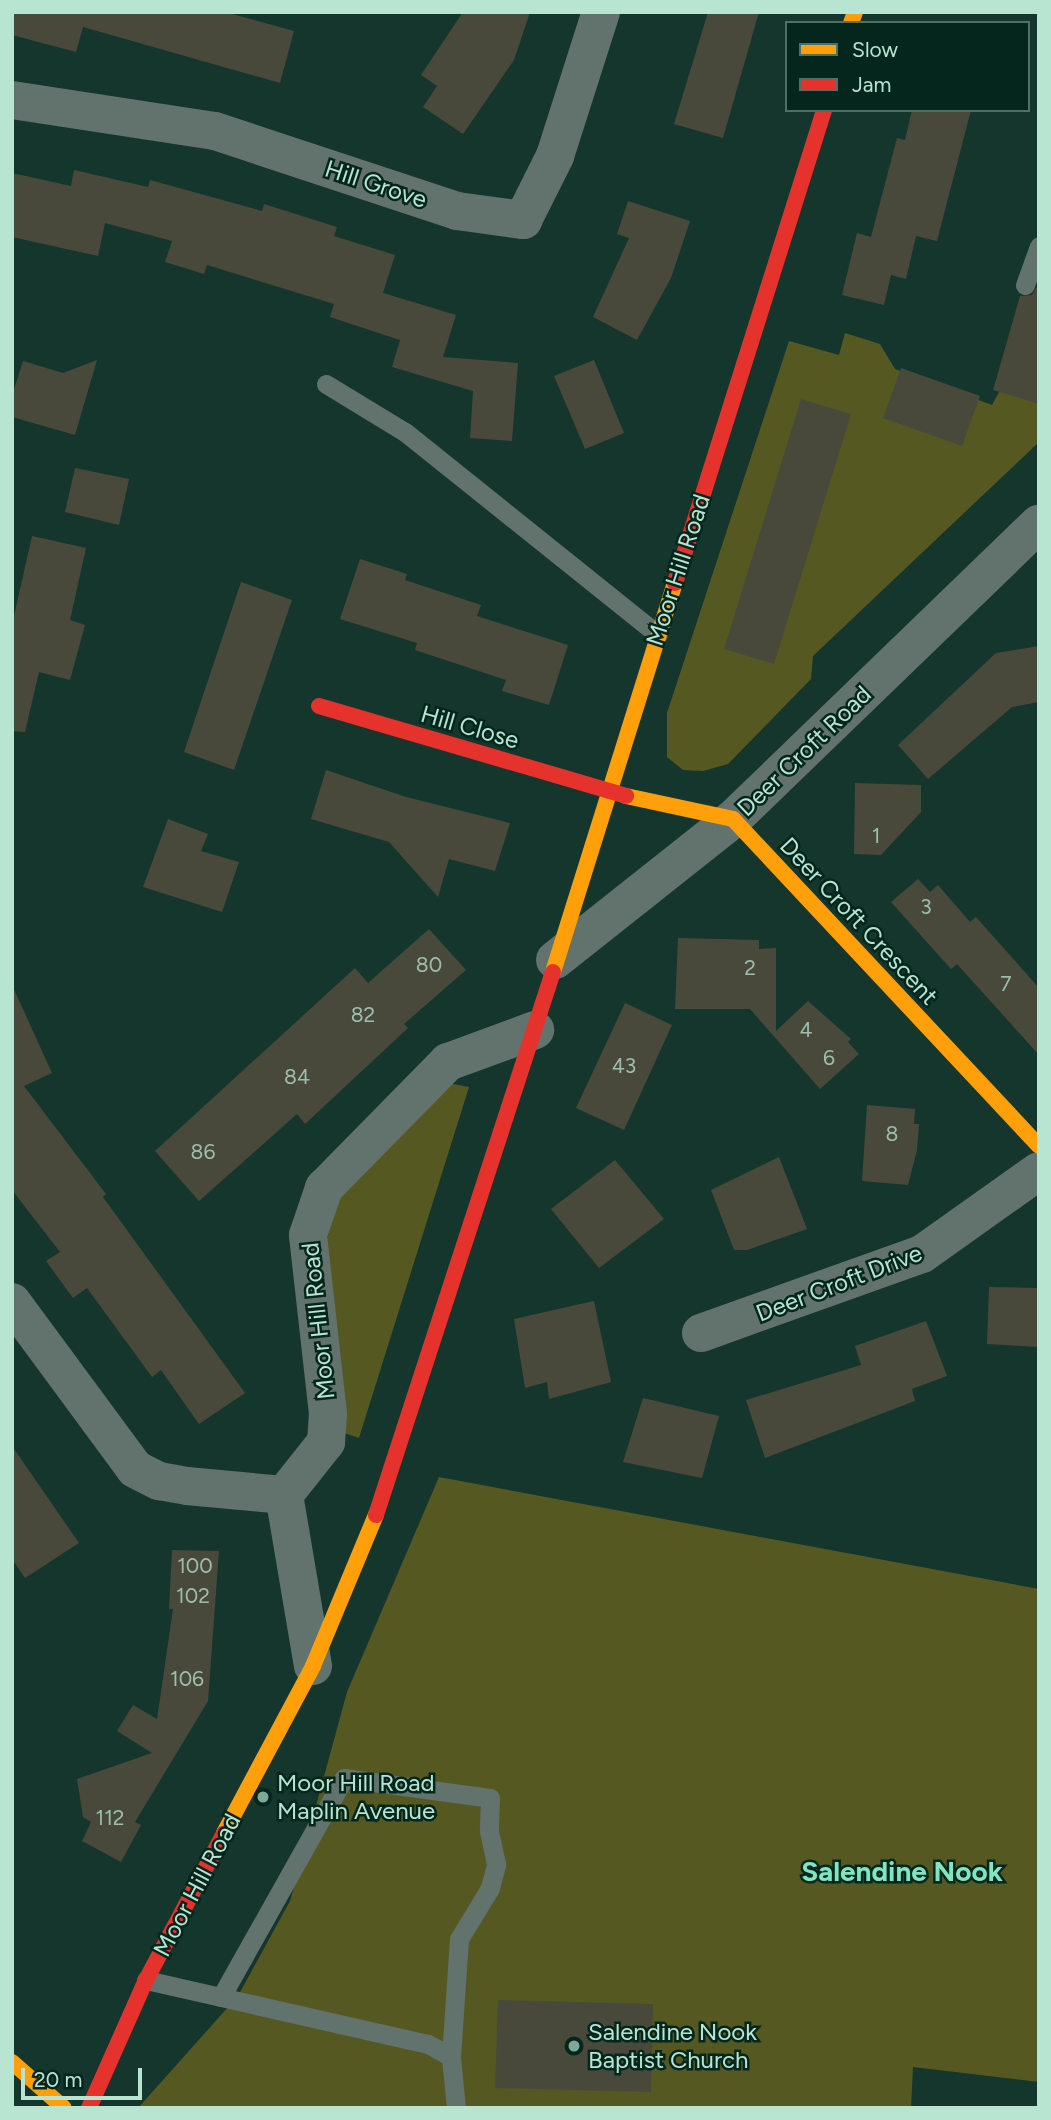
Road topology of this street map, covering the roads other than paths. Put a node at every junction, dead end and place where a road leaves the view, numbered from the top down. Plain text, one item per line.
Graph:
1 (601, 12) edge
2 (12, 100) edge
3 (823, 112) edge
4 (1039, 246) edge
5 (1025, 285) dead end
6 (326, 384) dead end
7 (1039, 524) edge
8 (658, 635) junction
9 (319, 706) dead end
10 (608, 792) junction
11 (733, 819) junction
12 (555, 960) junction
13 (535, 1030) junction
14 (1039, 1146) edge
15 (1039, 1171) edge
16 (12, 1303) edge
17 (701, 1333) dead end
18 (284, 1495) junction
19 (313, 1666) junction
20 (146, 1980) junction
21 (221, 1997) junction
22 (451, 2056) junction
23 (12, 2062) edge
24 (64, 2108) edge
25 (89, 2108) edge
26 (456, 2108) edge

1 - 2 street, Hill Grove
3 - 8 street, Moor Hill Road
4 - 5 lane
6 - 8 lane
7 - 11 street, Deer Croft Road
8 - 10 street, Moor Hill Road
9 - 10 street, Hill Close
10 - 11 street
10 - 12 street, Moor Hill Road
11 - 12 street, Deer Croft Road
11 - 14 street, Deer Croft Crescent
12 - 13 street, Moor Hill Road
13 - 18 street, Moor Hill Road
13 - 19 street, Moor Hill Road
15 - 17 street, Deer Croft Drive
16 - 18 street
18 - 19 street
19 - 20 street, Moor Hill Road
20 - 21 lane
20 - 25 street, Moor Hill Road
21 - 22 lane
21 - 22 lane
22 - 26 lane
23 - 24 street

